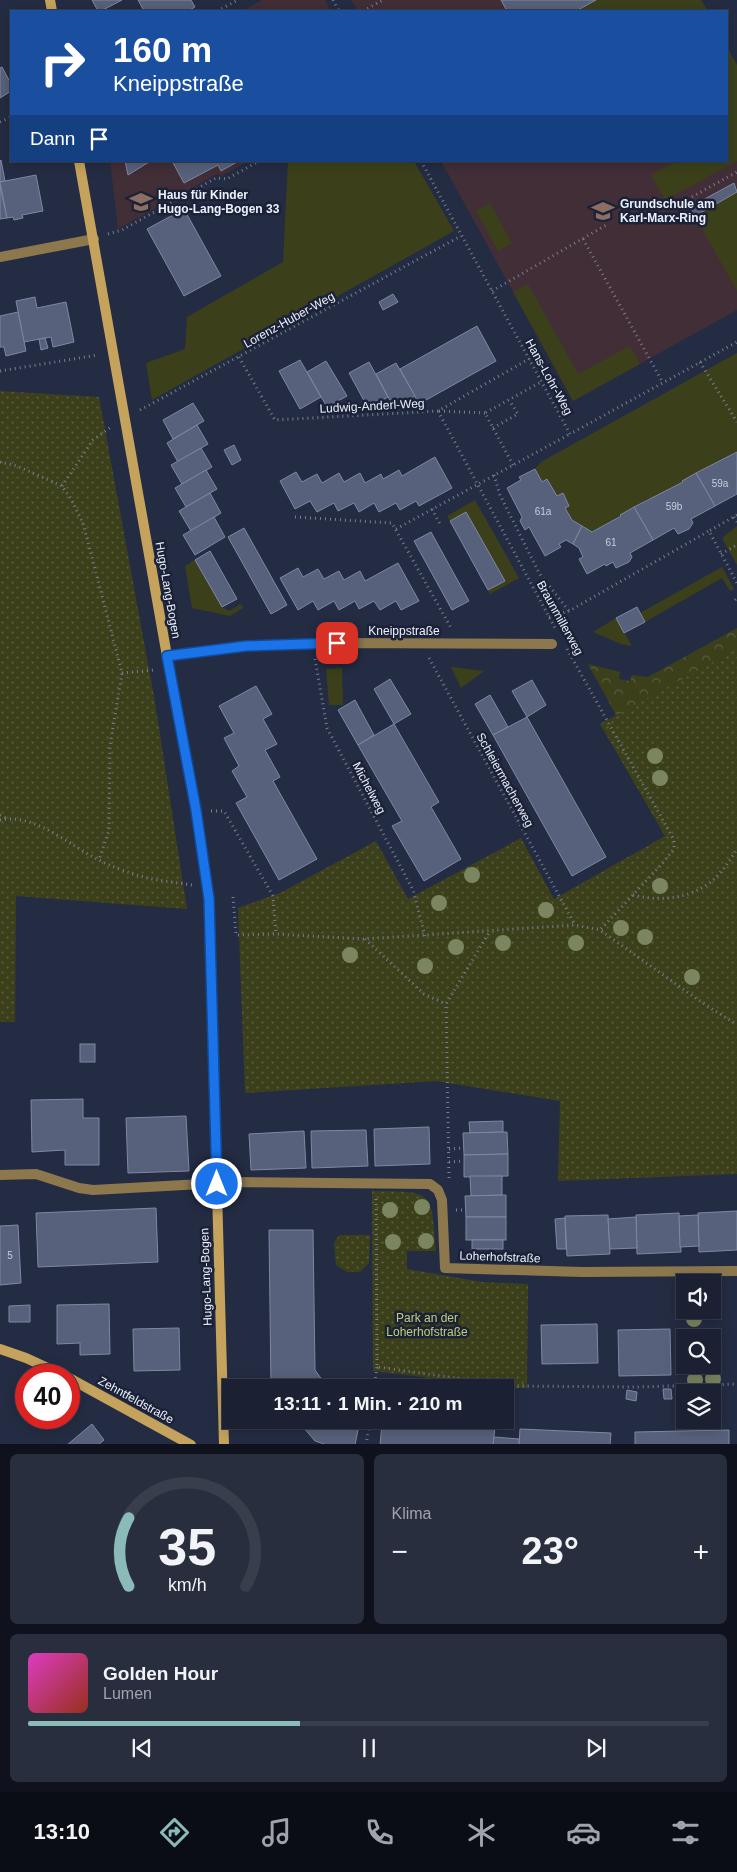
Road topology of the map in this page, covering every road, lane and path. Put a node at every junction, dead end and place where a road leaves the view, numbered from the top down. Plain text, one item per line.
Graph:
1 (238, 0) edge
2 (383, 0) edge
3 (219, 10) edge
4 (365, 10) edge
5 (79, 162) edge
6 (257, 162) edge
7 (422, 162) edge
8 (737, 172) edge
9 (670, 209) dead end
10 (608, 224) dead end
11 (461, 236) junction
12 (94, 239) junction
13 (583, 239) junction
14 (0, 257) edge
15 (492, 291) junction
16 (737, 342) edge
17 (114, 352) junction
18 (239, 357) junction
19 (529, 359) junction
20 (700, 362) junction
21 (0, 371) edge
22 (541, 382) junction
23 (662, 383) junction
24 (509, 400) junction
25 (438, 411) junction
26 (485, 413) junction
27 (124, 418) junction
28 (737, 422) edge
29 (493, 428) junction
30 (570, 434) junction
31 (0, 462) edge
32 (514, 465) junction
33 (494, 475) junction
34 (477, 484) junction
35 (62, 486) junction
36 (432, 509) junction
37 (736, 516) edge
38 (295, 517) dead end
39 (737, 522) edge
40 (441, 526) dead end
41 (396, 529) junction
42 (709, 531) junction
43 (737, 545) edge
44 (721, 554) junction
45 (737, 582) edge
46 (568, 611) junction
47 (549, 617) junction
48 (556, 630) dead end
49 (312, 644) junction
50 (421, 644) junction
51 (459, 644) junction
52 (552, 644) dead end
53 (564, 644) dead end
54 (167, 656) junction
55 (169, 669) junction
56 (122, 673) junction
57 (196, 810) junction
58 (0, 815) edge
59 (8, 818) junction
60 (0, 820) edge
61 (737, 849) edge
62 (99, 860) junction
63 (192, 885) dead end
64 (632, 895) junction
65 (233, 897) dead end
66 (575, 925) junction
67 (600, 930) junction
68 (490, 931) junction
69 (276, 934) junction
70 (424, 936) junction
71 (364, 939) junction
72 (446, 1004) junction
73 (737, 1025) edge
74 (464, 1148) dead end
75 (448, 1149) junction
76 (464, 1161) dead end
77 (449, 1162) junction
78 (0, 1175) edge
79 (376, 1183) junction
80 (217, 1184) junction
81 (438, 1190) junction
82 (737, 1271) edge
83 (0, 1349) edge
84 (39, 1364) edge
85 (377, 1367) junction
86 (375, 1379) edge
87 (80, 1384) edge
88 (737, 1384) edge
89 (368, 1429) edge
90 (190, 1444) edge
91 (224, 1444) edge
92 (366, 1444) edge

1 - 3 path
2 - 4 path
5 - 12 street, Hugo-Lang-Bogen
6 - 12 path
7 - 11 path, Hans-Lohr-Weg
8 - 9 path
10 - 13 path
11 - 15 path, Hans-Lohr-Weg
11 - 18 path, Lorenz-Huber-Weg
12 - 14 street
12 - 17 street, Hugo-Lang-Bogen
13 - 15 path
13 - 23 path
15 - 19 path, Hans-Lohr-Weg
16 - 20 path, Hans-Lohr-Weg
17 - 21 path
17 - 27 street, Hugo-Lang-Bogen
18 - 25 path, Ludwig-Anderl-Weg
18 - 27 path, Lorenz-Huber-Weg
19 - 22 path, Hans-Lohr-Weg
19 - 25 path, Ludwig-Anderl-Weg
20 - 23 path, Hans-Lohr-Weg
20 - 28 path
22 - 24 path
22 - 30 path, Hans-Lohr-Weg
23 - 30 path, Hans-Lohr-Weg
24 - 26 path
24 - 29 path
25 - 26 path
25 - 34 path, Braunmillerweg
26 - 29 path
27 - 35 path, Lorenz-Huber-Weg
27 - 54 street, Hugo-Lang-Bogen
29 - 32 path
30 - 32 path
31 - 35 path
32 - 33 path
33 - 34 path
33 - 46 path
34 - 36 path
34 - 47 path, Braunmillerweg
35 - 56 path
36 - 40 path
36 - 41 path
37 - 39 path
37 - 42 path
38 - 41 path
41 - 51 path
42 - 44 path
42 - 46 path
43 - 44 path
44 - 45 path
46 - 47 path
47 - 48 path, Braunmillerweg
49 - 50 street, Kneippstraße
49 - 54 street, Kneippstraße
49 - 70 path, Michelweg
50 - 51 street, Kneippstraße
50 - 66 path, Schleiermacherweg
51 - 52 street, Kneippstraße
53 - 64 path, Braunmillerweg
54 - 55 street, Hugo-Lang-Bogen
55 - 56 path
55 - 57 street, Hugo-Lang-Bogen
56 - 62 path
57 - 69 path
57 - 80 street, Hugo-Lang-Bogen
58 - 59 path
59 - 60 path
59 - 62 path
61 - 64 path
62 - 63 path
64 - 67 path
65 - 69 path
66 - 67 path
66 - 68 path
67 - 73 path
68 - 70 path
68 - 72 path
69 - 71 path
70 - 71 path
71 - 72 path
72 - 75 path
74 - 75 path
75 - 77 path
76 - 77 path
77 - 81 path
78 - 80 street
79 - 80 street
79 - 81 street
79 - 85 path
80 - 91 street, Hugo-Lang-Bogen
81 - 82 street, Loherhofstraße
83 - 84 street
85 - 86 path
85 - 88 path
87 - 90 street, Zehntfeldstraße
89 - 92 path

